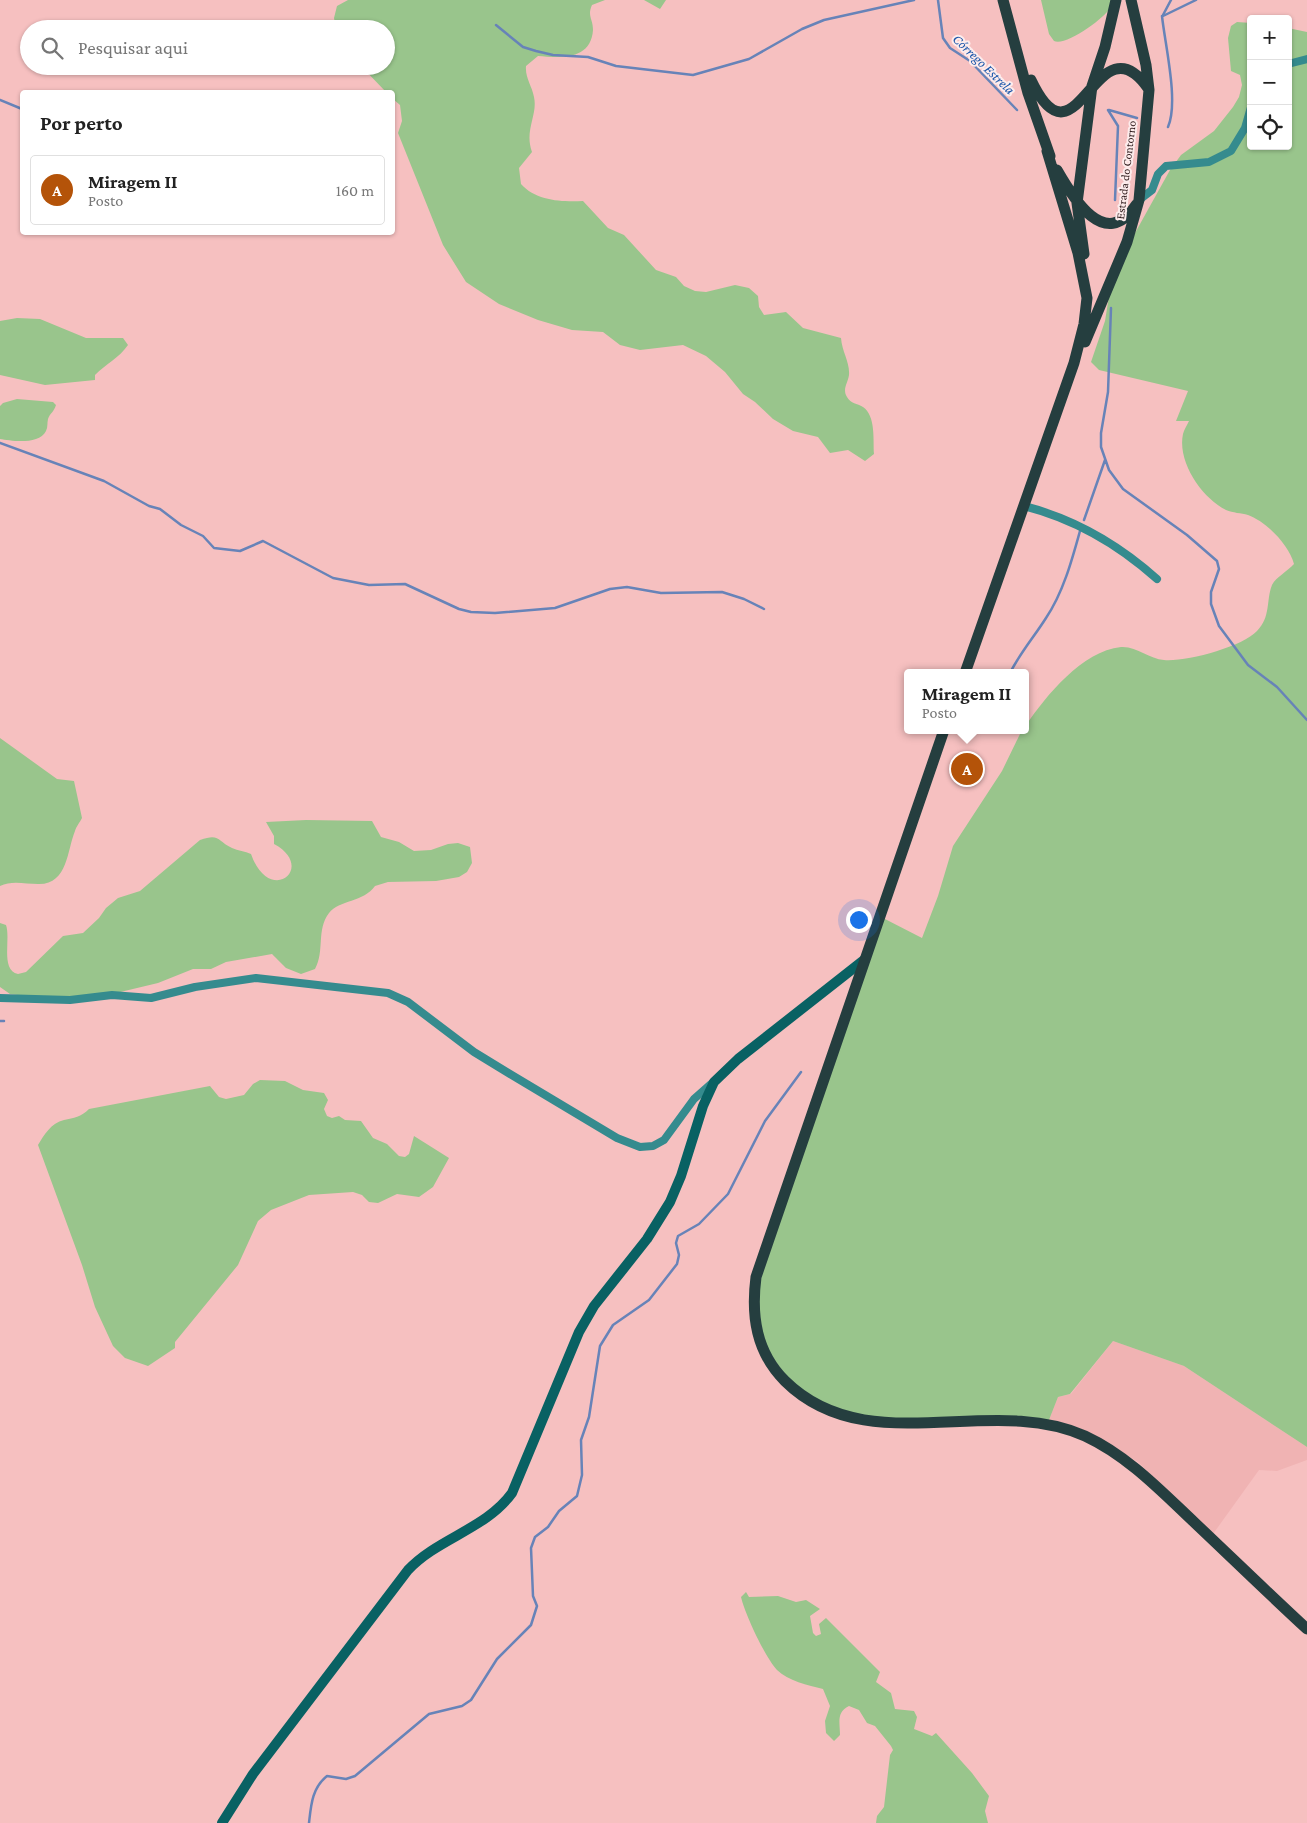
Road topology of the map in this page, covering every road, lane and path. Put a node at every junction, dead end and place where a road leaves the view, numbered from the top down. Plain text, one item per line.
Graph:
1 (1003, 0) edge
2 (1116, 0) edge
3 (1131, 0) edge
4 (1307, 59) edge
5 (1021, 61) junction
6 (1292, 63) edge
7 (1092, 86) junction
8 (1150, 90) junction
9 (1247, 121) edge
10 (1047, 151) junction
11 (1139, 200) junction
12 (1077, 203) junction
13 (1087, 298) junction
14 (1074, 363) junction
15 (1024, 506) junction
16 (1157, 579) dead end
17 (966, 669) edge
18 (943, 734) edge
19 (864, 960) junction
20 (0, 998) edge
21 (714, 1082) junction
22 (1307, 1629) edge
23 (222, 1823) edge

1 - 5 main road
2 - 7 main road
3 - 8 main road, Estrada do Contorno
4 - 6 street
5 - 7 main road
5 - 10 main road
7 - 8 main road
7 - 12 main road
8 - 11 main road, Estrada do Contorno
9 - 11 street
10 - 12 main road
10 - 13 main road
11 - 12 main road
11 - 14 main road, Estrada do Contorno
12 - 13 main road
13 - 14 main road
14 - 15 main road
15 - 16 street
15 - 17 main road
18 - 19 main road
19 - 21 street
19 - 22 main road
20 - 21 street
21 - 23 street

